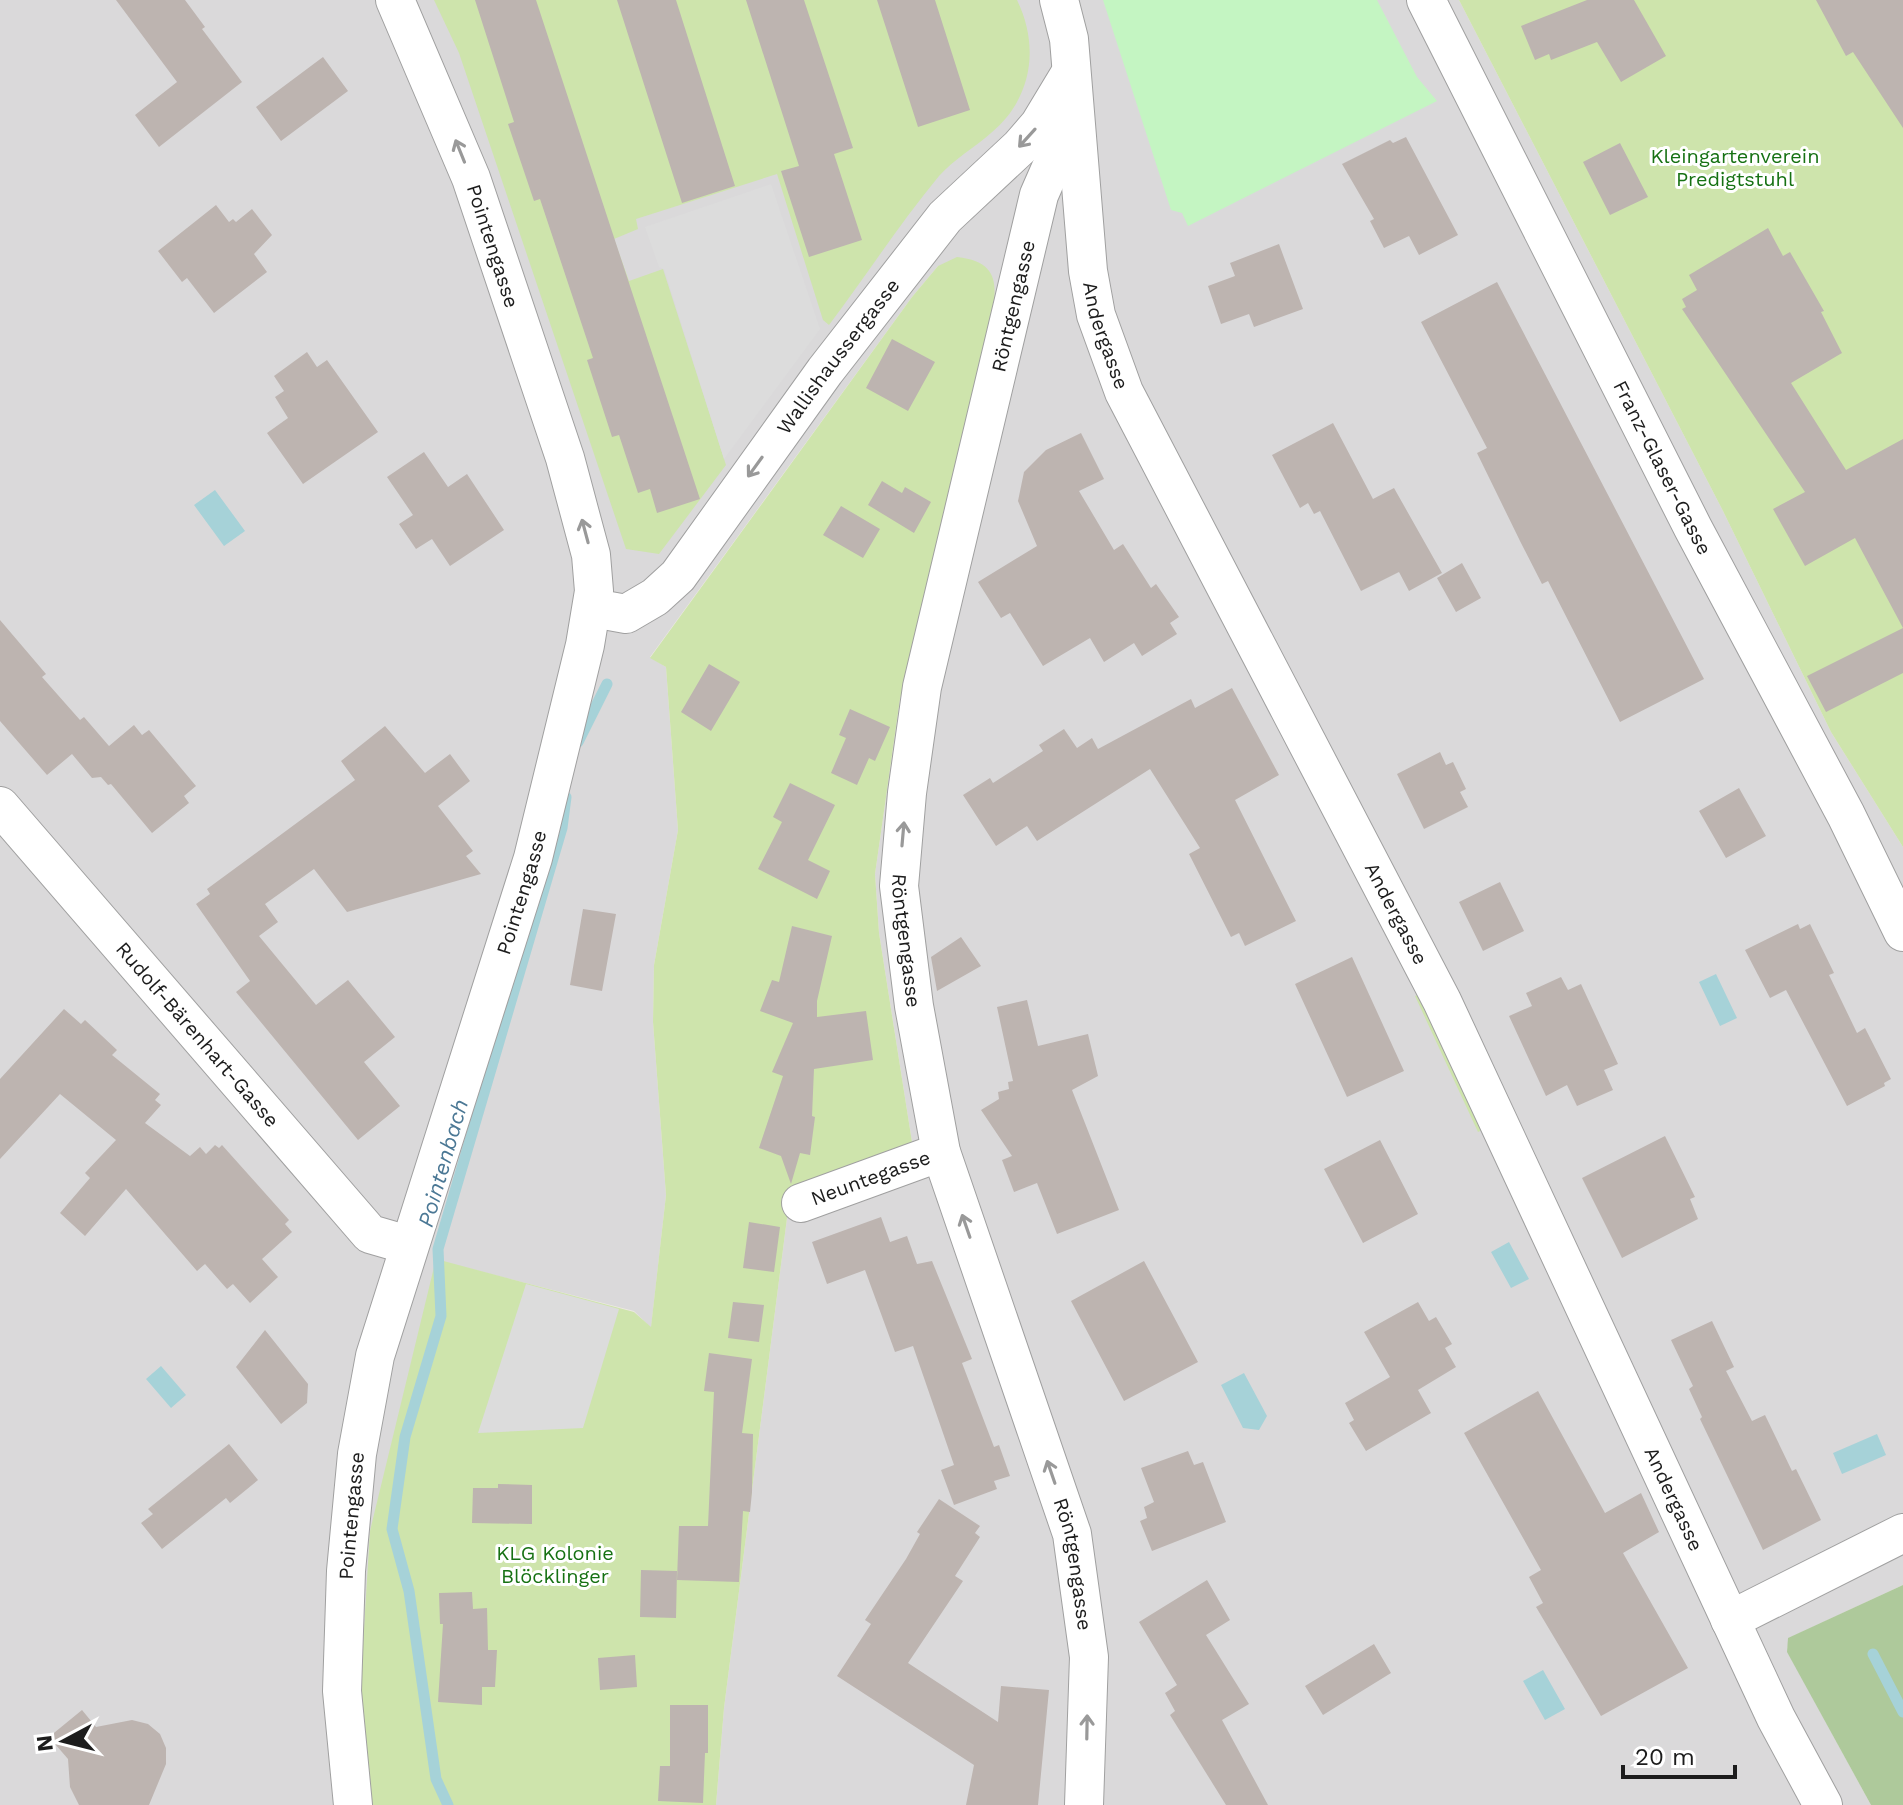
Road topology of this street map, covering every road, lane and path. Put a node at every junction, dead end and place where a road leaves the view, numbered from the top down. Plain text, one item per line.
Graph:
1 (395, 0) edge
2 (1059, 0) edge
3 (1426, 0) edge
4 (1070, 73) junction
5 (593, 608) junction
6 (0, 806) edge
7 (1903, 932) edge
8 (941, 1152) junction
9 (801, 1203) dead end
10 (408, 1245) junction
11 (1903, 1533) edge
12 (1730, 1620) junction
13 (353, 1805) edge
14 (1084, 1805) edge
15 (1823, 1805) edge

5 -> 1 street, Pointengasse
2 - 4 street, Andergasse
3 - 7 street, Franz-Glaser-Gasse
4 -> 5 street, Wallishaussergasse
8 -> 4 street, Röntgengasse
4 - 12 street, Andergasse
5 - 10 street, Pointengasse
6 - 10 street, Rudolf-Bärenhart-Gasse
8 - 9 street, Neuntegasse
14 -> 8 street, Röntgengasse
10 - 13 street, Pointengasse
11 - 12 street
12 - 15 street, Andergasse

